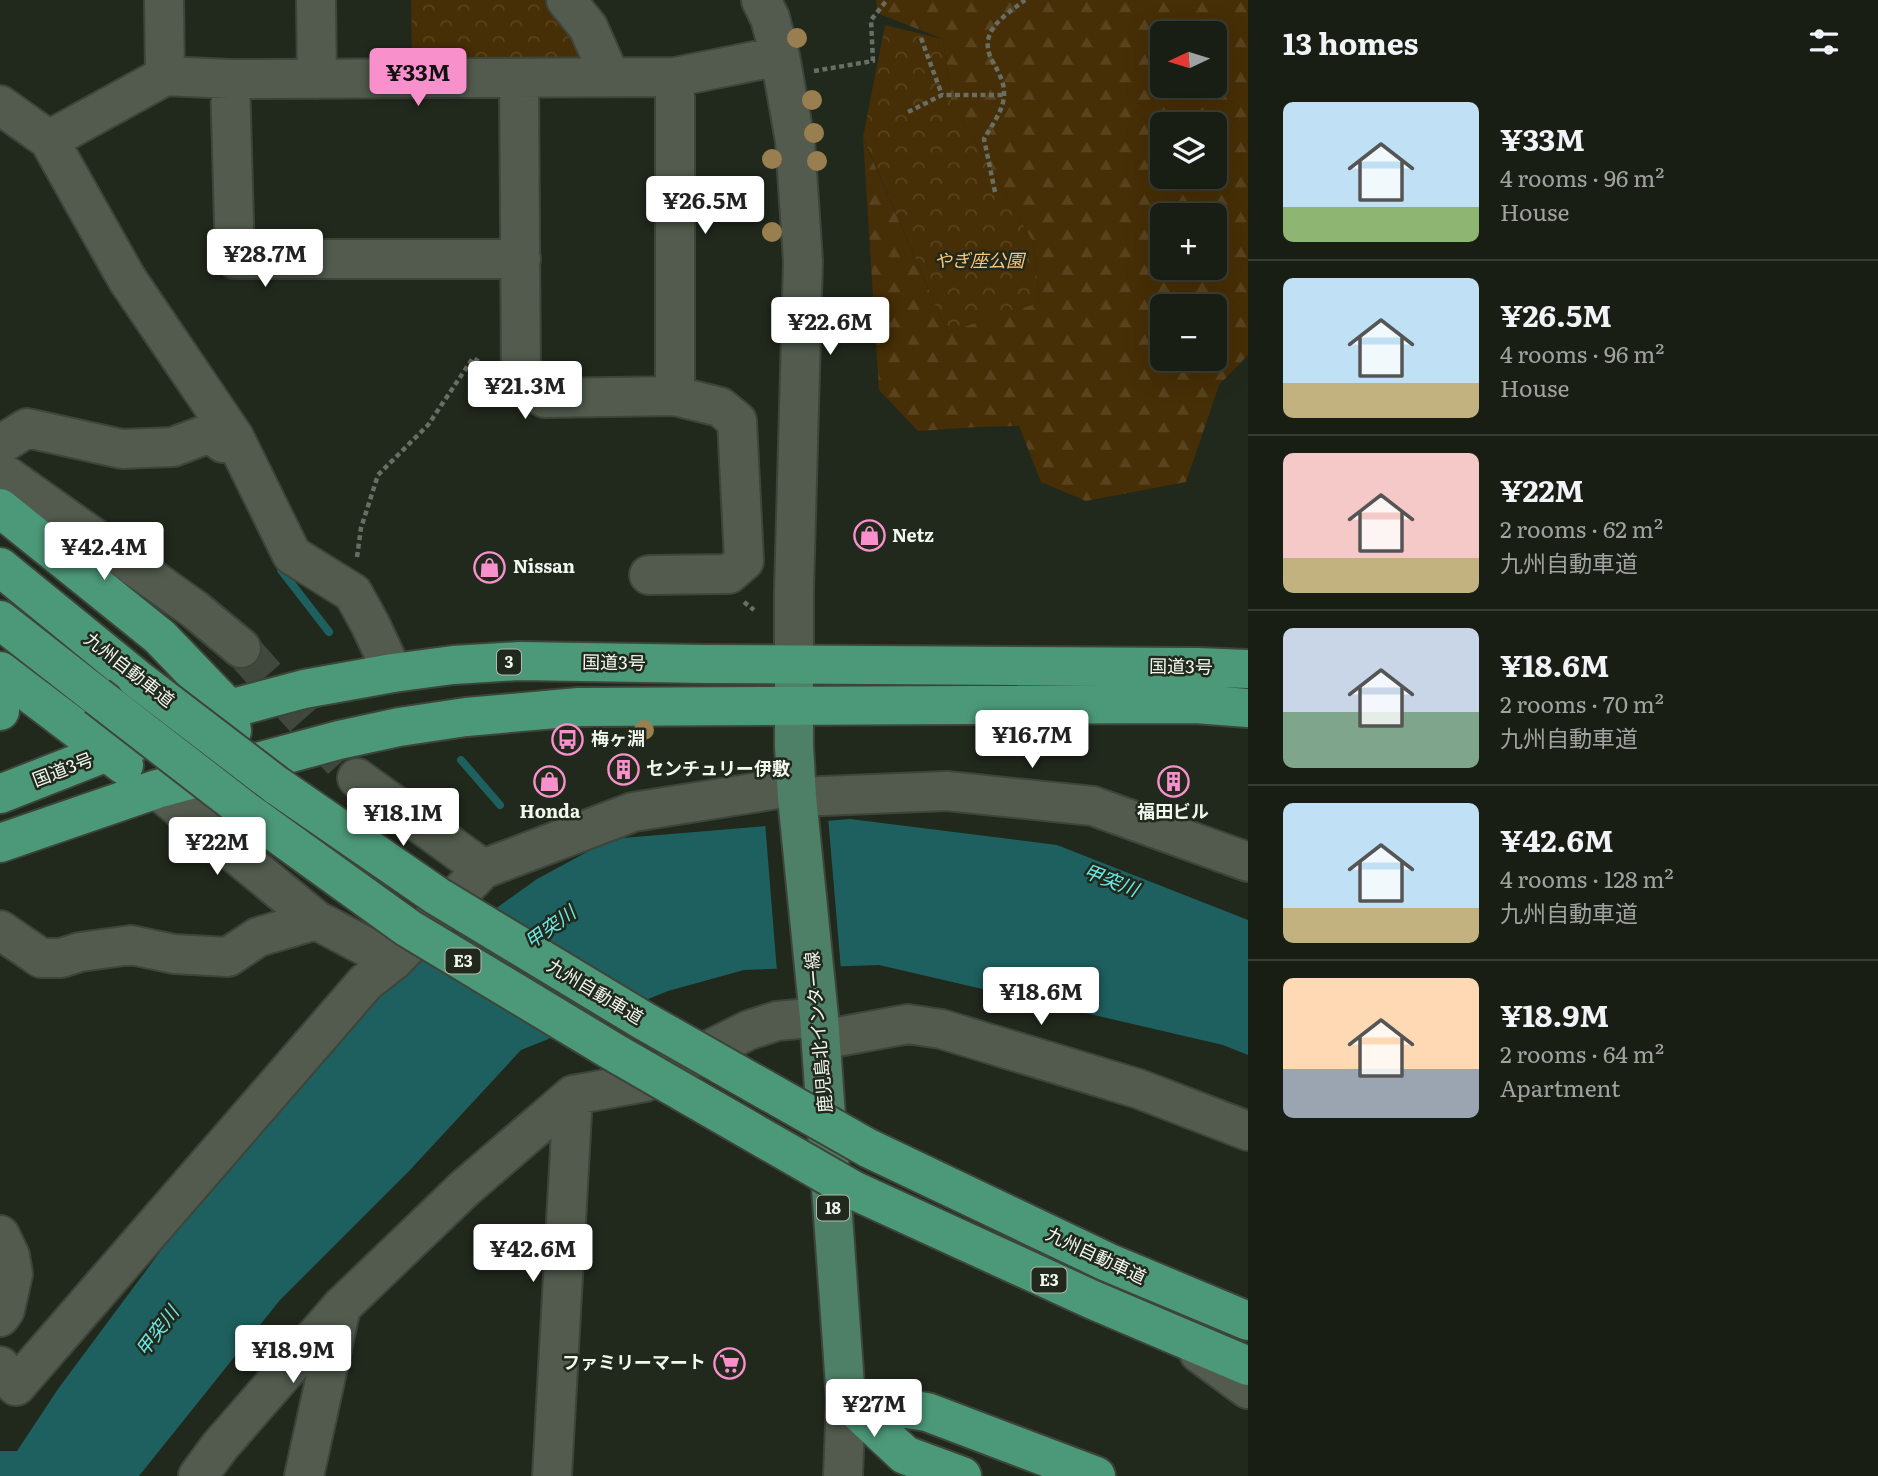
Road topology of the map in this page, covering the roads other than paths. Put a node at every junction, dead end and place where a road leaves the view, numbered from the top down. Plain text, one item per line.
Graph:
1 (164, 0) edge
2 (316, 0) edge
3 (566, 0) edge
4 (761, 0) edge
5 (797, 64) junction
6 (165, 76) junction
7 (675, 77) junction
8 (519, 78) junction
9 (610, 78) junction
10 (230, 79) junction
11 (317, 79) junction
12 (0, 106) edge
13 (49, 140) junction
14 (521, 259) junction
15 (675, 396) junction
16 (234, 437) junction
17 (0, 445) edge
18 (0, 471) edge
19 (0, 508) edge
20 (0, 566) edge
21 (649, 575) dead end
22 (0, 620) edge
23 (241, 648) tunnel mouth
24 (794, 665) junction
25 (1248, 669) edge
26 (0, 671) edge
27 (393, 673) junction
28 (794, 706) junction
29 (1248, 708) edge
30 (229, 709) junction
31 (107, 752) junction
32 (232, 769) junction
33 (357, 778) tunnel mouth
34 (157, 789) junction
35 (797, 791) junction
36 (0, 794) edge
37 (0, 843) edge
38 (1248, 862) edge
39 (483, 869) junction
40 (316, 920) junction
41 (0, 930) edge
42 (393, 961) junction
43 (820, 1029) junction
44 (573, 1095) junction
45 (1248, 1132) edge
46 (0, 1235) edge
47 (1190, 1297) junction
48 (341, 1307) junction
49 (1248, 1308) edge
50 (0, 1317) edge
51 (1248, 1321) edge
52 (1174, 1335) junction
53 (0, 1366) edge
54 (1248, 1366) edge
55 (1248, 1389) edge
56 (846, 1399) junction
57 (198, 1476) edge
58 (304, 1476) edge
59 (552, 1476) edge
60 (843, 1476) edge
61 (962, 1476) edge
62 (1096, 1476) edge

1 - 6 street
2 - 11 street
3 - 9 street
4 - 5 street
5 - 7 street
5 - 24 street
6 - 10 street
6 - 13 street
7 - 9 street
7 - 15 street
8 - 9 street
8 - 11 street
8 - 14 street
10 - 11 street
10 - 14 street
12 - 13 street
13 - 16 street
14 - 15 street
15 - 21 street
16 - 17 street
16 - 27 street
18 - 23 street
19 - 30 highway
20 - 47 highway, 九州自動車道 / E3, bridge
22 - 52 highway, E3, bridge
24 - 25 highway, 国道3号 / 3
24 - 27 highway, 国道3号 / 3
24 - 28 main road, 鹿児島北インター線 / 18
26 - 31 highway
27 - 30 highway, 国道3号 / 3
28 - 29 highway, 国道3号
28 - 32 highway, 国道3号
28 - 35 main road, 鹿児島北インター線 / 18
30 - 31 highway, 国道3号 / 3
30 - 32 highway
31 - 34 highway
31 - 36 highway, 国道3号 / 3
32 - 34 highway, 国道3号
33 - 39 street
34 - 37 highway, 国道3号
34 - 40 street
35 - 38 street
35 - 39 street
35 - 43 main road, 鹿児島北インター線 / 18
39 - 42 street
40 - 41 street
40 - 42 street
42 - 53 street
43 - 44 street
43 - 45 street
43 - 56 main road, 鹿児島北インター線 / 18
44 - 48 street
44 - 59 street
46 - 50 street
47 - 49 street
47 - 51 highway, 九州自動車道 / E3
48 - 57 street
48 - 58 street
52 - 54 highway, E3
52 - 55 street
56 - 60 street
56 - 61 highway
56 - 62 highway

